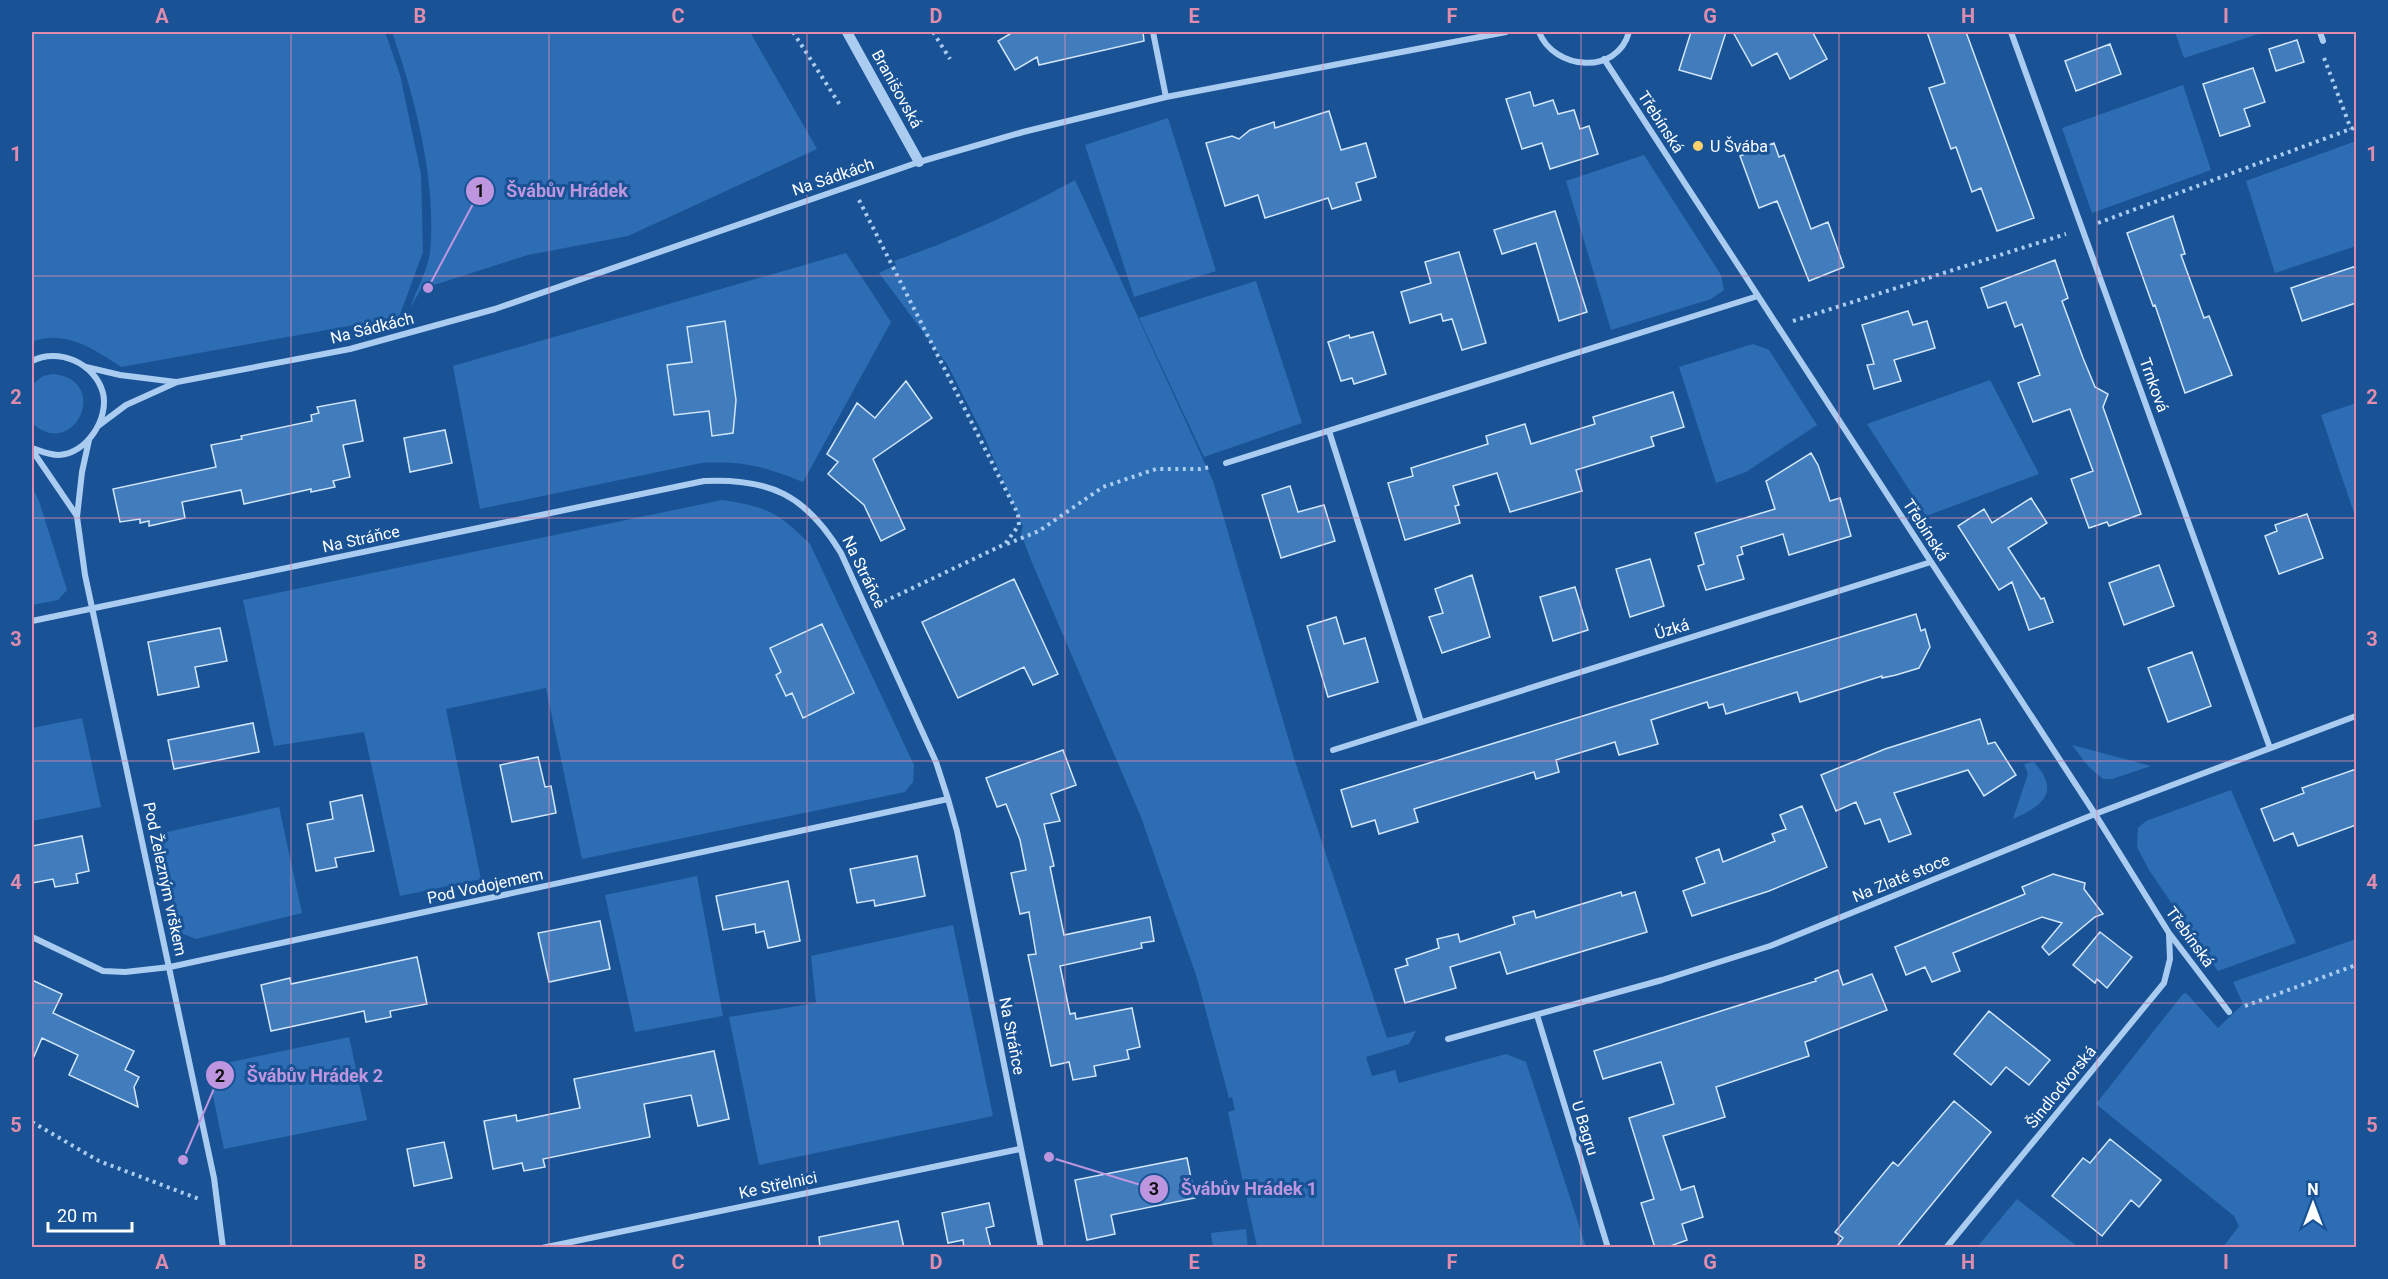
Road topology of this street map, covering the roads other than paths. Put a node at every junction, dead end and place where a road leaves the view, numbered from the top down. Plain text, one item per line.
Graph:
1 (847, 32) edge
2 (1154, 32) edge
3 (1506, 32) edge
4 (1539, 32) edge
5 (1629, 32) edge
6 (2011, 32) edge
7 (2319, 32) edge
8 (2323, 41) dead end
9 (1604, 59) junction
10 (1166, 97) junction
11 (919, 162) junction
12 (1758, 296) junction
13 (32, 362) edge
14 (85, 366) junction
15 (177, 382) junction
16 (98, 426) junction
17 (1329, 431) junction
18 (89, 440) junction
19 (32, 449) edge
20 (1226, 463) road end
21 (77, 517) junction
22 (1931, 562) junction
23 (92, 608) junction
24 (32, 621) edge
25 (2356, 716) edge
26 (1421, 722) junction
27 (2270, 748) junction
28 (1333, 750) dead end
29 (948, 800) junction
30 (2095, 814) junction
31 (2169, 933) junction
32 (32, 937) edge
33 (170, 967) junction
34 (2229, 1012) road end
35 (1537, 1016) junction
36 (1448, 1039) dead end
37 (1020, 1149) junction
38 (223, 1248) edge
39 (542, 1248) edge
40 (1041, 1248) edge
41 (1608, 1248) edge
42 (1946, 1248) edge

1 - 11 street, Branišovská
2 - 10 street
3 - 10 street, Na Sádkách
4 - 9 street
5 - 9 street
6 - 27 street, Trnková
7 - 8 street
9 - 12 street, Třebínská
10 - 11 street, Na Sádkách
11 - 15 street, Na Sádkách
12 - 17 street
12 - 22 street, Třebínská
13 - 14 street, Na Sádkách
14 - 15 street, Na Sádkách
14 - 16 street
15 - 16 street, Na Sádkách
16 - 18 street
17 - 20 street
17 - 26 street
18 - 19 street
18 - 21 street, Pod Železným vrškem
19 - 21 street, Pod Železným vrškem
21 - 23 street, Pod Železným vrškem
22 - 26 street, Úzká
22 - 30 street, Třebínská
23 - 24 street, Na Stráňce
23 - 29 street, Na Stráňce
23 - 33 street, Pod Železným vrškem
25 - 27 street, Na Zlaté stoce
26 - 28 street, Úzká
27 - 30 street, Na Zlaté stoce
29 - 33 street, Pod Vodojemem
29 - 37 street, Na Stráňce
30 - 31 street, Třebínská
30 - 35 street, Na Zlaté stoce
31 - 34 street, Třebínská
31 - 42 street, Šindlodvorská
32 - 33 street, Pod Vodojemem
33 - 38 street, Pod Železným vrškem
35 - 36 street, Na Zlaté stoce
35 - 41 street, U Bagru
37 - 39 street, Ke Střelnici
37 - 40 street, Na Stráňce

